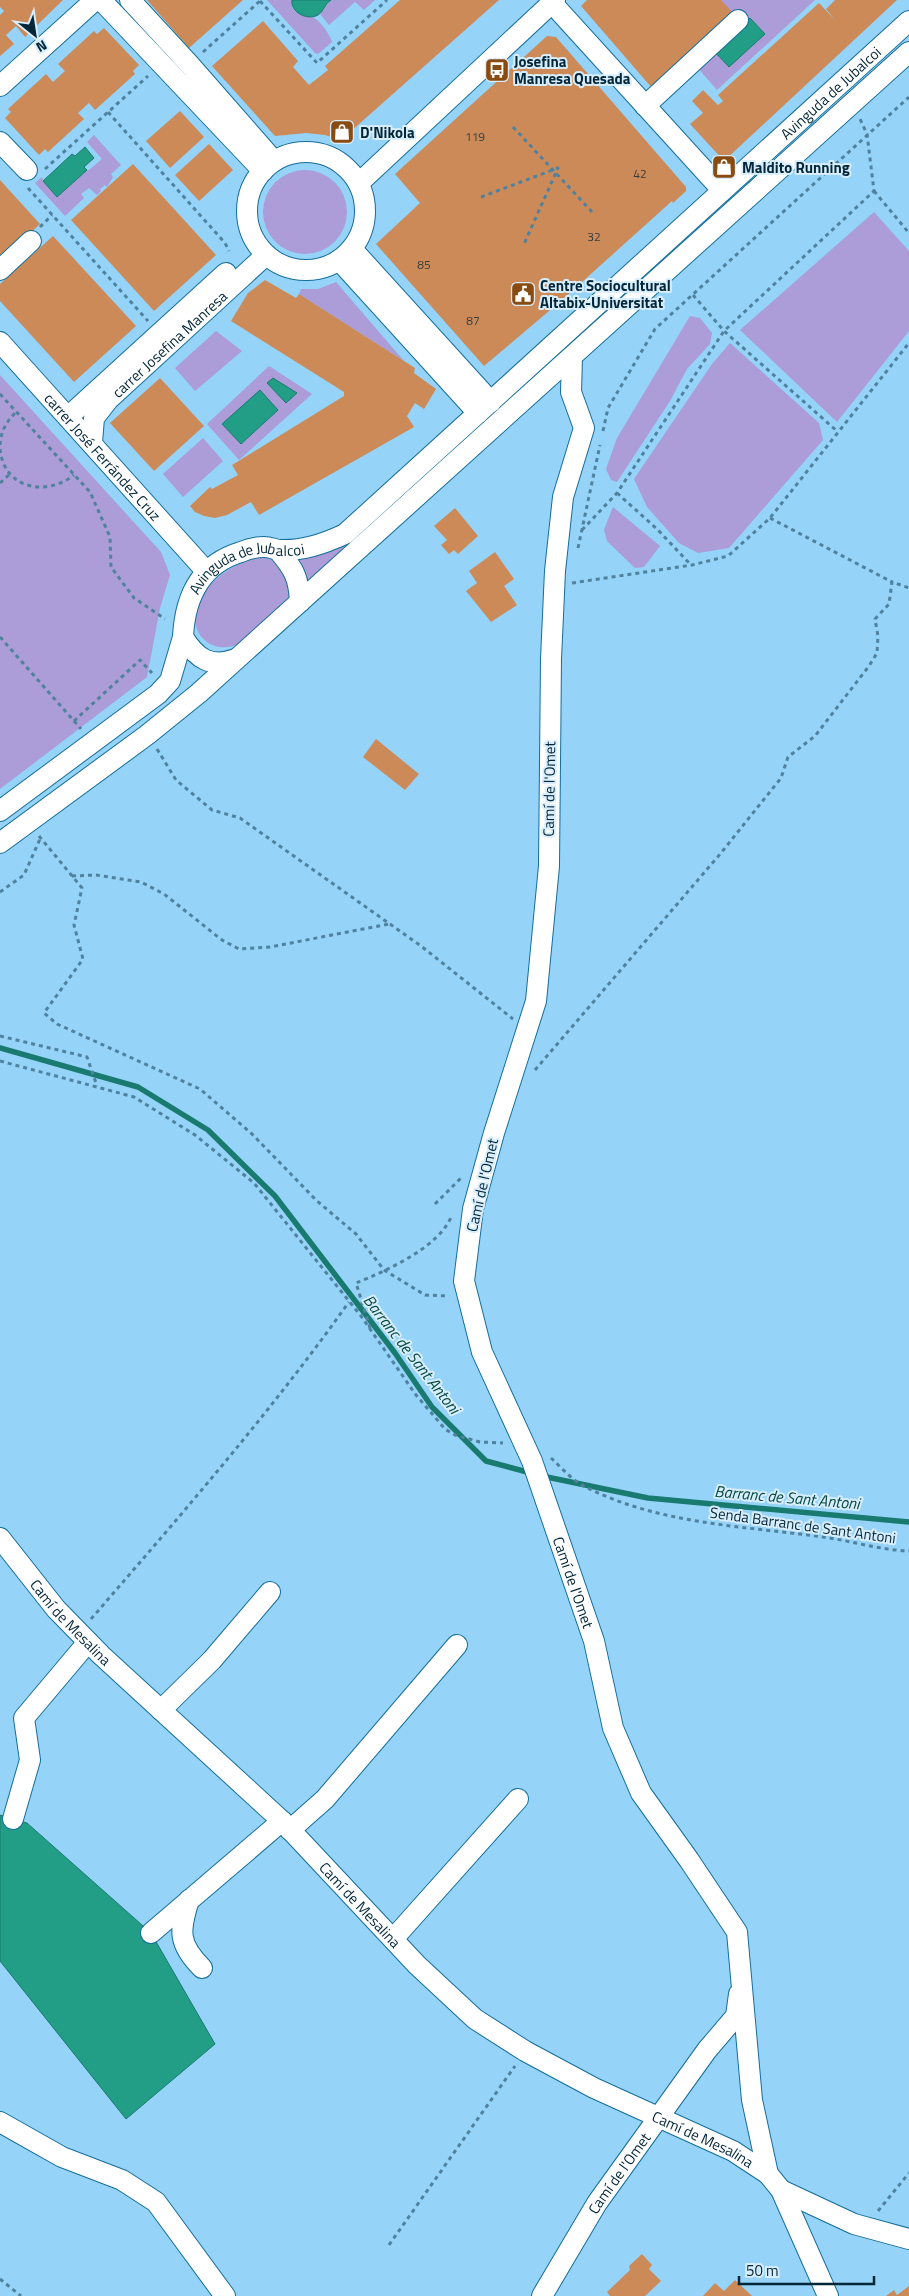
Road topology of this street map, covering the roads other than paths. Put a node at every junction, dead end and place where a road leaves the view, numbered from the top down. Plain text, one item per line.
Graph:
1 (95, 0) edge
2 (101, 0) edge
3 (130, 0) edge
4 (548, 1) edge
5 (738, 20) dead end
6 (909, 21) edge
7 (909, 52) edge
8 (0, 86) edge
9 (646, 106) junction
10 (0, 142) edge
11 (269, 166) junction
12 (33, 175) road end
13 (355, 178) junction
14 (722, 190) junction
15 (31, 241) dead end
16 (262, 250) junction
17 (346, 255) junction
18 (0, 270) edge
19 (0, 342) edge
20 (572, 357) junction
21 (98, 388) junction
22 (529, 395) junction
23 (50, 397) junction
24 (575, 403) junction
25 (484, 407) junction
26 (68, 417) junction
27 (92, 442) junction
28 (278, 550) junction
29 (206, 571) junction
30 (300, 602) junction
31 (183, 636) junction
32 (236, 659) junction
33 (0, 811) edge
34 (0, 843) edge
35 (0, 1538) edge
36 (270, 1592) dead end
37 (84, 1637) junction
38 (457, 1645) dead end
39 (160, 1710) junction
40 (518, 1799) dead end
41 (12, 1819) dead end
42 (286, 1826) junction
43 (189, 1900) junction
44 (151, 1933) dead end
45 (393, 1939) junction
46 (202, 1968) dead end
47 (742, 1978) junction
48 (660, 2117) junction
49 (0, 2122) edge
50 (768, 2174) junction
51 (781, 2190) junction
52 (909, 2239) edge
53 (225, 2296) edge
54 (542, 2296) edge
55 (828, 2296) edge

1 - 8 street
2 - 11 street
3 - 11 street
4 - 9 street
4 - 13 street
5 - 9 street
6 - 14 street, Avinguda de Jubalcoi
7 - 20 street, Avinguda de Jubalcoi
9 - 14 street
10 - 12 street
11 - 13 street
11 - 16 street
13 - 17 street
14 - 25 street, Avinguda de Jubalcoi
15 - 18 street
16 - 17 street
16 - 21 street, carrer Josefina Manresa
16 - 27 street, carrer Josefina Manresa
17 - 25 street
19 - 23 street, carrer José Ferrández Cruz
20 - 22 street, Avinguda de Jubalcoi
20 - 24 street, Camí de l'Omet
21 - 23 street
21 - 26 street, carrer Josefina Manresa
22 - 24 street
22 - 30 street, Avinguda de Jubalcoi
23 - 26 street, carrer José Ferrández Cruz
24 - 47 street, Camí de l'Omet
25 - 28 street, Avinguda de Jubalcoi
26 - 27 street, carrer José Ferrández Cruz
27 - 29 street, carrer José Ferrández Cruz
28 - 29 street, Avinguda de Jubalcoi
28 - 30 street
29 - 31 street, Avinguda de Jubalcoi
30 - 32 street, Avinguda de Jubalcoi
31 - 32 street
31 - 33 street, Avinguda de Jubalcoi
32 - 34 street, Avinguda de Jubalcoi
35 - 37 street, Camí de Mesalina
36 - 39 street
37 - 39 street, Camí de Mesalina
37 - 41 street
38 - 42 street
39 - 42 street, Camí de Mesalina
40 - 45 street
42 - 43 street
42 - 45 street, Camí de Mesalina
43 - 44 street
43 - 46 street
45 - 48 street, Camí de Mesalina
47 - 48 street, Camí de l'Omet
47 - 50 street, Camí de l'Omet
48 - 50 street, Camí de Mesalina
48 - 54 street, Camí de l'Omet
49 - 53 street
50 - 51 street, Camí de Mesalina
51 - 52 street
51 - 55 street

